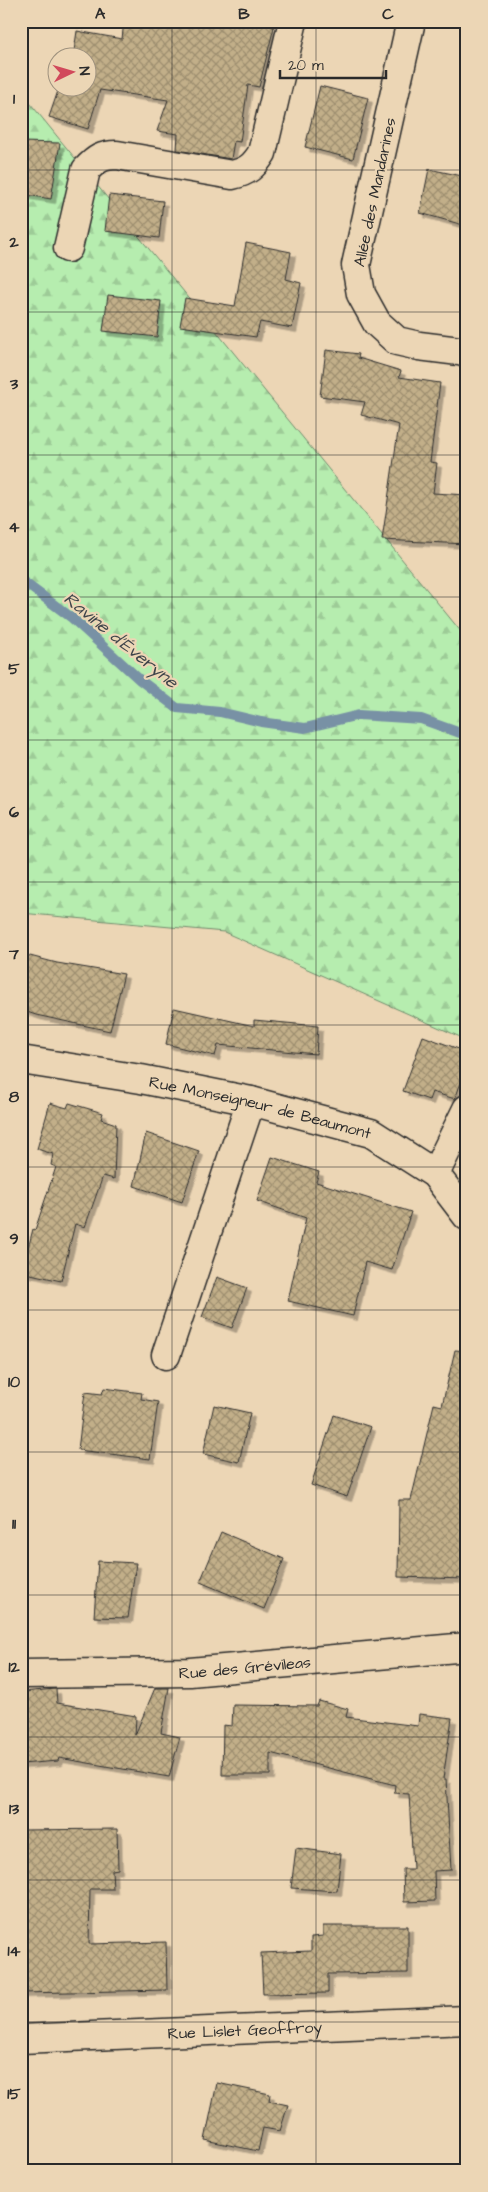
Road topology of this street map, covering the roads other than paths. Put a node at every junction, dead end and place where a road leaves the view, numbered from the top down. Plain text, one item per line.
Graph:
1 (293, 21) edge
2 (411, 21) edge
3 (68, 248) dead end
4 (467, 352) edge
5 (21, 1060) edge
6 (251, 1101) junction
7 (467, 1110) edge
8 (434, 1174) junction
9 (467, 1216) edge
10 (166, 1355) dead end
11 (467, 1647) edge
12 (21, 1674) edge
13 (467, 2020) edge
14 (21, 2039) edge

1 - 3 street
2 - 4 street, Allée des Mandarines
5 - 6 street, Rue Monseigneur de Beaumont
6 - 8 street, Rue Monseigneur de Beaumont
6 - 10 street
7 - 8 street
8 - 9 street, Rue Monseigneur de Beaumont
11 - 12 street, Rue des Grévileas
13 - 14 street, Rue Lislet Geoffroy

